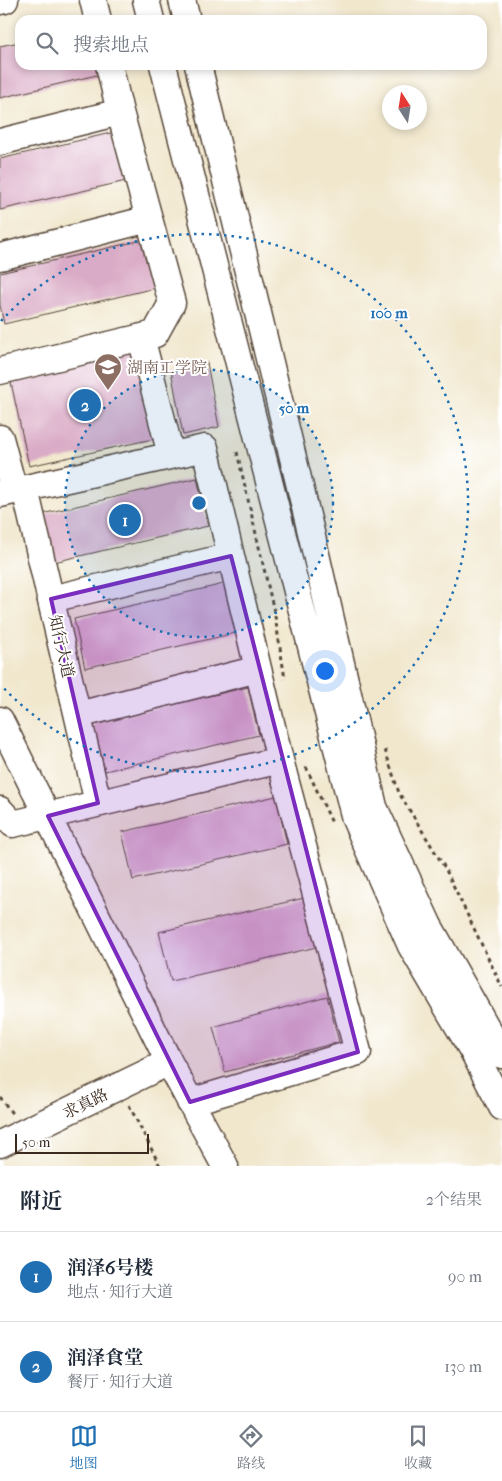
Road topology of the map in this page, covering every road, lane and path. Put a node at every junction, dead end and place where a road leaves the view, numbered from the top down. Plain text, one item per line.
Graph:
1 (5, 0) edge
2 (94, 0) edge
3 (146, 0) edge
4 (182, 0) edge
5 (0, 1) edge
6 (97, 15) edge
7 (150, 15) edge
8 (186, 15) edge
9 (110, 70) edge
10 (164, 70) edge
11 (199, 70) edge
12 (120, 112) junction
13 (0, 142) edge
14 (149, 219) junction
15 (0, 257) edge
16 (141, 337) junction
17 (0, 371) edge
18 (0, 438) edge
19 (172, 455) junction
20 (13, 491) edge
21 (231, 556) junction
22 (51, 599) junction
23 (258, 669) junction
24 (78, 715) junction
25 (0, 720) edge
26 (384, 746) dead end
27 (280, 760) junction
28 (98, 803) junction
29 (0, 810) edge
30 (48, 816) junction
31 (502, 987) edge
32 (502, 1055) edge
33 (169, 1062) junction
34 (119, 1086) junction
35 (190, 1102) junction
36 (0, 1103) edge
37 (5, 1104) dead end
38 (502, 1107) edge
39 (0, 1144) edge
40 (160, 1166) edge
41 (225, 1166) edge

1 - 5 street
2 - 6 street
3 - 7 street
4 - 8 street
9 - 12 street
10 - 38 street
11 - 32 street
12 - 13 street
12 - 14 street
14 - 15 street
14 - 16 street
16 - 17 street
16 - 19 street
18 - 20 street, 知行大道
19 - 20 street
19 - 21 street
20 - 22 street, 知行大道
21 - 22 street
21 - 23 street
22 - 24 street, 知行大道
23 - 24 street
23 - 27 street
24 - 28 street, 知行大道
25 - 30 street
26 - 31 path
27 - 28 street
27 - 35 street
28 - 30 street
29 - 30 street
30 - 33 street
33 - 34 street, 求真路
33 - 35 street
34 - 39 street, 求真路
34 - 40 path
35 - 41 street
36 - 37 path

